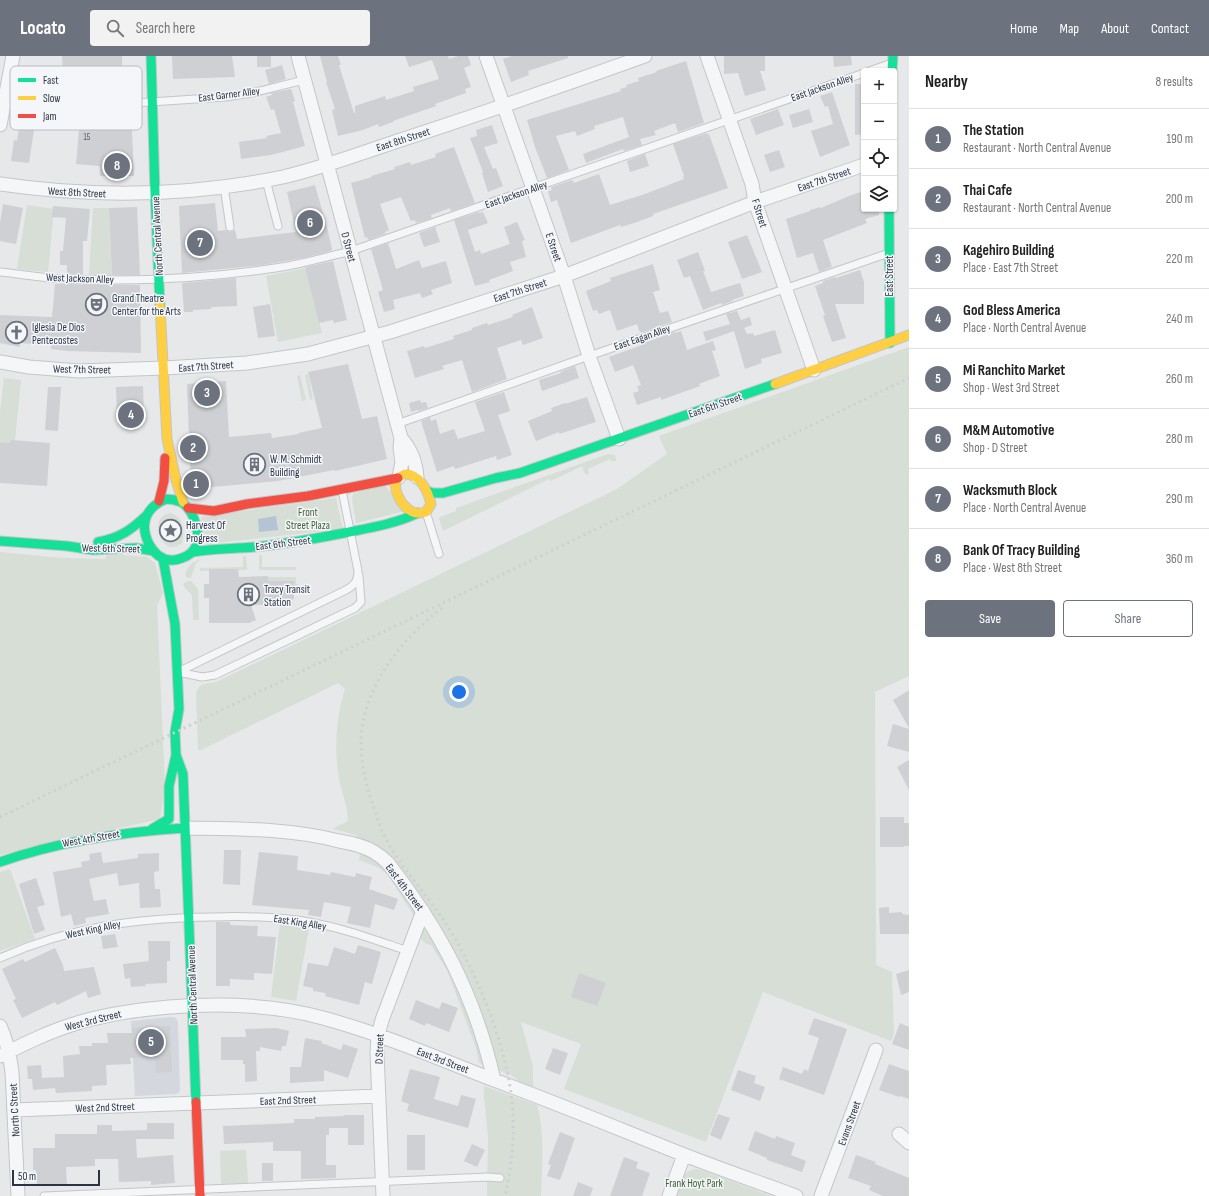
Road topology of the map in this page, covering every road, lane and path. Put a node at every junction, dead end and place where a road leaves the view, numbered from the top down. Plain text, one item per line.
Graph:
1 (13, 56) edge
2 (151, 56) edge
3 (298, 56) edge
4 (486, 56) edge
5 (645, 56) edge
6 (707, 56) edge
7 (892, 63) edge
8 (11, 66) edge
9 (878, 68) edge
10 (10, 71) edge
11 (861, 74) edge
12 (304, 80) junction
13 (6, 92) junction
14 (10, 93) edge
15 (152, 101) junction
16 (142, 102) edge
17 (503, 105) junction
18 (729, 119) junction
19 (0, 125) edge
20 (326, 164) junction
21 (861, 166) edge
22 (266, 180) junction
23 (0, 184) edge
24 (224, 186) junction
25 (534, 188) junction
26 (155, 193) junction
27 (755, 202) junction
28 (889, 212) edge
29 (278, 226) dead end
30 (230, 227) dead end
31 (351, 251) junction
32 (889, 253) junction
33 (0, 272) edge
34 (564, 276) junction
35 (160, 278) junction
36 (785, 288) junction
37 (909, 335) edge
38 (374, 336) junction
39 (890, 343) junction
40 (589, 356) junction
41 (0, 362) edge
42 (164, 368) junction
43 (814, 370) junction
44 (397, 424) junction
45 (400, 438) junction
46 (167, 439) junction
47 (619, 439) junction
48 (520, 473) junction
49 (398, 477) junction
50 (417, 477) junction
51 (342, 489) junction
52 (493, 489) dead end
53 (427, 491) junction
54 (158, 501) junction
55 (186, 505) junction
56 (437, 508) dead end
57 (422, 513) junction
58 (147, 515) junction
59 (350, 532) junction
60 (0, 541) edge
61 (67, 546) junction
62 (154, 551) junction
63 (190, 554) junction
64 (439, 554) dead end
65 (163, 560) junction
66 (181, 570) dead end
67 (358, 571) junction
68 (179, 594) dead end
69 (175, 624) junction
70 (178, 672) junction
71 (179, 709) junction
72 (186, 724) dead end
73 (176, 755) junction
74 (188, 761) dead end
75 (183, 774) junction
76 (185, 828) junction
77 (152, 830) junction
78 (0, 862) edge
79 (423, 911) junction
80 (189, 918) junction
81 (408, 951) junction
82 (0, 958) edge
83 (192, 1006) junction
84 (0, 1026) edge
85 (378, 1036) junction
86 (876, 1050) dead end
87 (4, 1054) edge
88 (494, 1080) junction
89 (379, 1096) junction
90 (196, 1104) junction
91 (14, 1110) junction
92 (684, 1154) junction
93 (500, 1178) dead end
94 (383, 1181) junction
95 (200, 1193) edge
96 (18, 1196) edge
97 (44, 1196) edge
98 (383, 1196) edge
99 (668, 1196) edge
100 (796, 1196) edge
101 (822, 1196) edge

1 - 8 street
2 - 15 street, North Central Avenue
3 - 12 street, D Street
4 - 17 street, E Street
5 - 17 street, East 8th Street
6 - 18 street, F Street
7 - 9 lane
10 - 13 street
11 - 18 lane, East Jackson Alley
12 - 15 lane, East Garner Alley
12 - 20 street, D Street
13 - 14 lane, East Garner Alley
13 - 19 street
15 - 16 lane, East Garner Alley
15 - 26 street, North Central Avenue
17 - 20 street, East 8th Street
17 - 25 street, E Street
18 - 25 lane, East Jackson Alley
18 - 27 street, F Street
20 - 22 street, East 8th Street
20 - 31 street, D Street
21 - 27 street, East 7th Street
22 - 24 street, East 8th Street
22 - 29 lane
23 - 26 street, West 8th Street
24 - 26 street, East 8th Street
24 - 30 lane
25 - 31 lane, East Jackson Alley
25 - 34 street, E Street
26 - 35 street, North Central Avenue
27 - 34 street, East 7th Street
27 - 36 street, F Street
28 - 32 street, East Street
31 - 35 lane, East Jackson Alley
31 - 38 street, D Street
32 - 36 lane, East Eagan Alley
32 - 39 street, East Street
33 - 35 lane, West Jackson Alley
34 - 38 street, East 7th Street
34 - 40 street, E Street
35 - 42 street, North Central Avenue
36 - 40 lane, East Eagan Alley
36 - 43 street, F Street
37 - 39 street, East 6th Street
38 - 42 street, East 7th Street
38 - 44 street, D Street
39 - 43 street, East 6th Street
40 - 44 lane, East Eagan Alley
40 - 47 street, E Street
41 - 42 street, West 7th Street
42 - 46 street, North Central Avenue
43 - 47 street, East 6th Street
44 - 45 street, D Street
45 - 49 street, D Street
45 - 50 street, D Street
46 - 54 street, North Central Avenue
46 - 55 street, North Central Avenue
47 - 48 street, East 6th Street
48 - 52 street, East 6th Street
48 - 53 street, East 6th Street
49 - 50 street
49 - 51 street
49 - 57 street
50 - 53 street
51 - 55 street
51 - 59 lane
53 - 57 street
54 - 55 street
54 - 58 street
55 - 63 street
56 - 57 street, East 6th Street
57 - 59 street, East 6th Street
57 - 64 lane
58 - 61 street, West 6th Street
58 - 62 street
59 - 63 street, East 6th Street
59 - 67 lane
60 - 61 street, West 6th Street
61 - 62 street, West 6th Street
62 - 65 street
63 - 65 street
63 - 66 street
65 - 69 street, North Central Avenue
67 - 70 lane
67 - 70 lane
68 - 69 street, North Central Avenue
69 - 70 street, North Central Avenue
70 - 71 street, North Central Avenue
71 - 72 street, North Central Avenue
71 - 73 street, North Central Avenue
73 - 75 street, North Central Avenue
73 - 77 street
74 - 75 street, North Central Avenue
75 - 76 street, North Central Avenue
76 - 77 street, West 4th Street
76 - 79 street, East 4th Street
76 - 80 street, North Central Avenue
77 - 78 street, West 4th Street
79 - 81 street, D Street
79 - 88 street, East 4th Street
80 - 81 lane, East King Alley
80 - 82 lane, West King Alley
80 - 83 street, North Central Avenue
81 - 85 street, D Street
83 - 85 street, East 3rd Street
83 - 87 street, West 3rd Street
83 - 90 street, North Central Avenue
84 - 87 street, North C Street
85 - 88 street, East 3rd Street
85 - 89 street, D Street
86 - 101 street, Evans Street
87 - 91 street, North C Street
88 - 92 street, East 3rd Street
89 - 90 street, East 2nd Street
89 - 94 street, D Street
90 - 91 street, West 2nd Street
90 - 95 street, North Central Avenue
91 - 96 street, North C Street
92 - 99 street
92 - 100 street, East 3rd Street
93 - 94 lane
94 - 95 lane
94 - 98 street, D Street
95 - 97 lane

